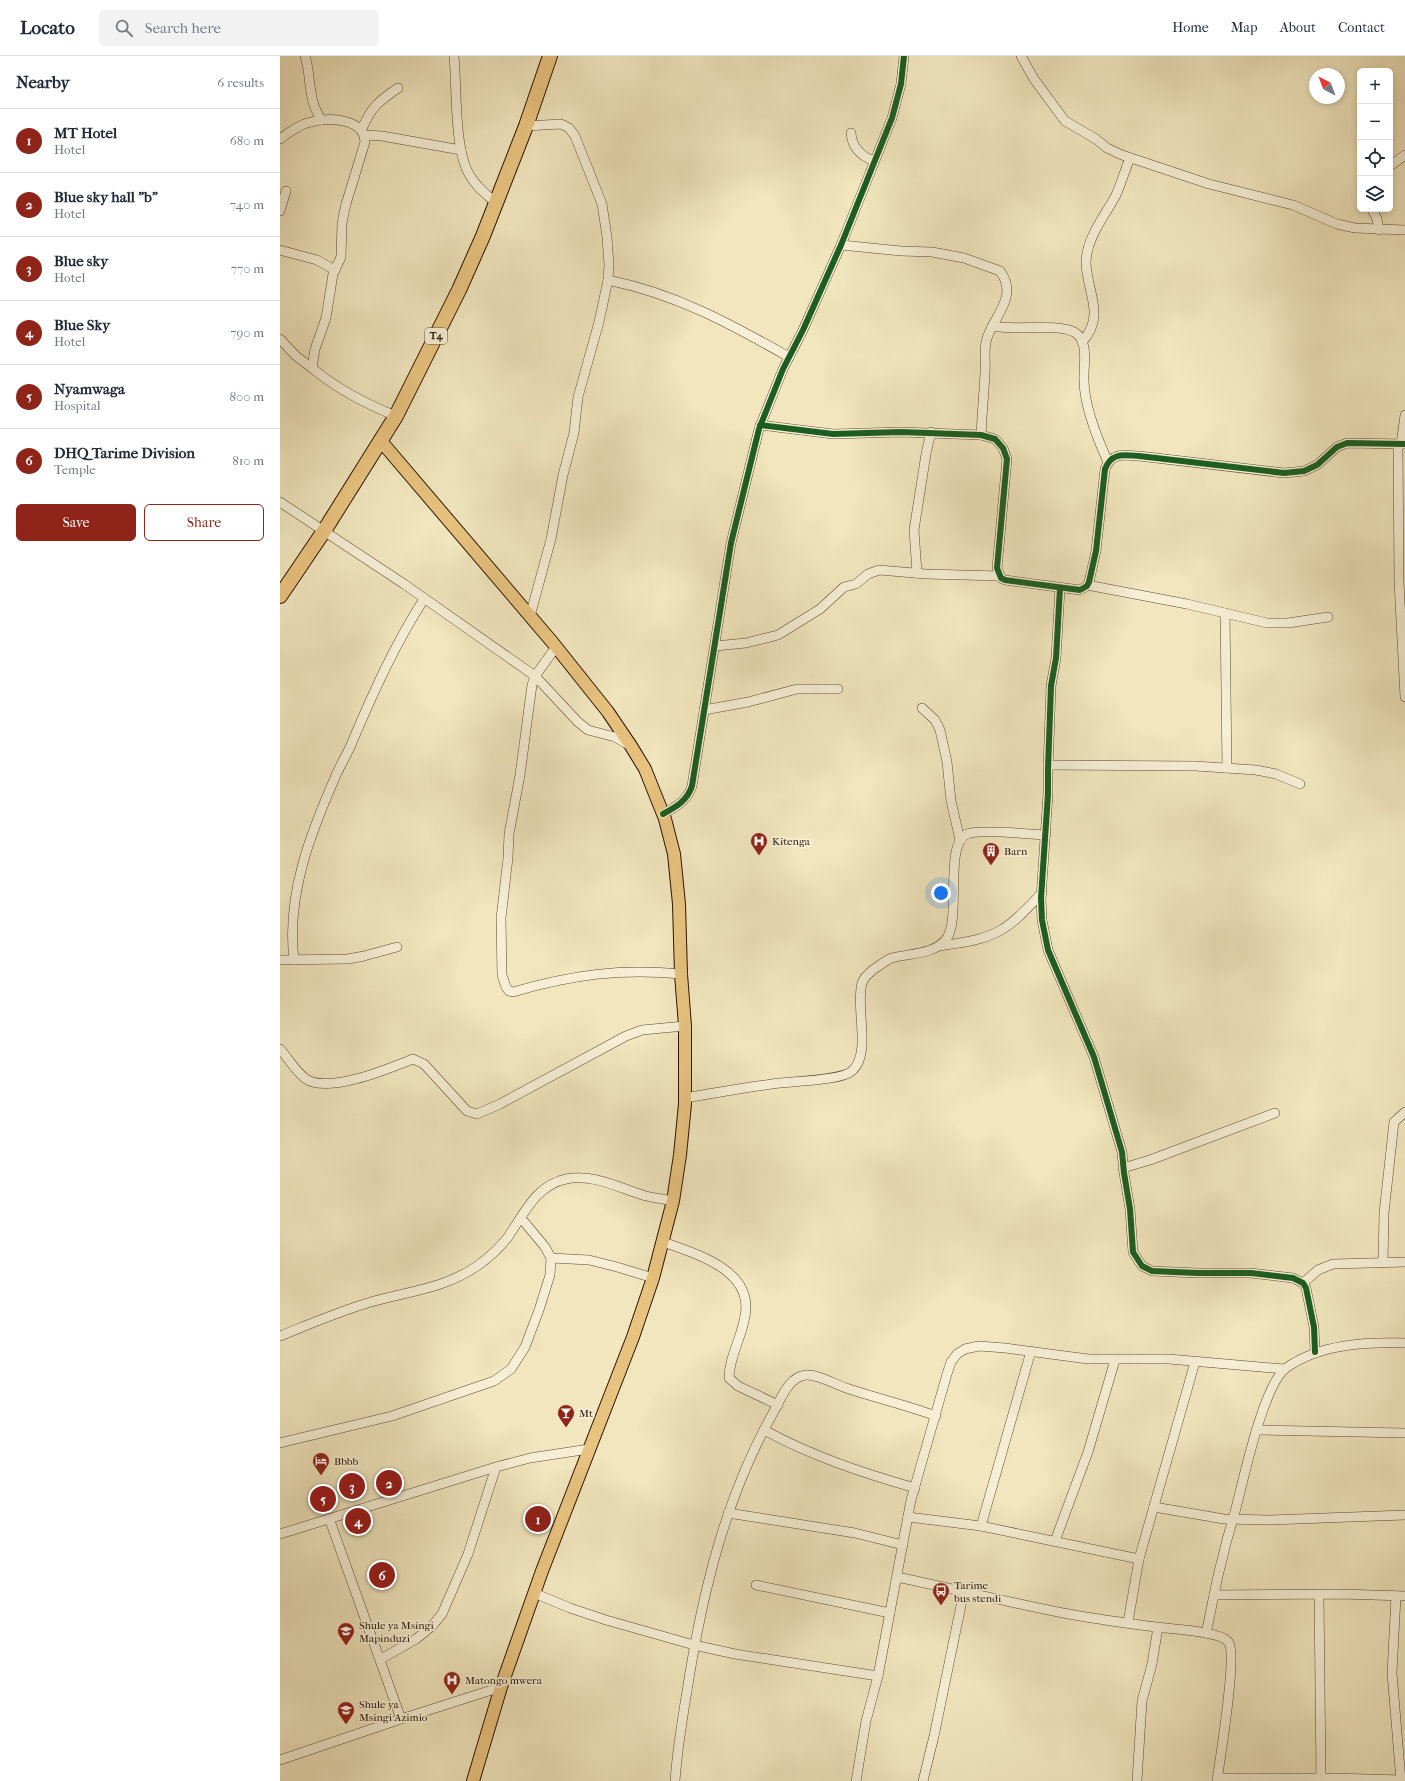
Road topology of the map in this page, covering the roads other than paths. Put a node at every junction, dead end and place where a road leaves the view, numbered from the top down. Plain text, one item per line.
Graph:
1 (305, 56) edge
2 (454, 56) edge
3 (550, 56) edge
4 (904, 56) edge
5 (1021, 56) edge
6 (398, 88) dead end
7 (322, 120) junction
8 (526, 126) junction
9 (363, 132) junction
10 (851, 133) dead end
11 (280, 139) edge
12 (461, 150) junction
13 (1405, 155) edge
14 (1130, 158) junction
15 (874, 161) junction
16 (1393, 164) edge
17 (286, 191) dead end
18 (496, 203) junction
19 (280, 211) edge
20 (1374, 212) edge
21 (1379, 230) junction
22 (1405, 230) edge
23 (841, 245) junction
24 (280, 250) edge
25 (335, 270) junction
26 (608, 280) junction
27 (992, 326) junction
28 (280, 339) edge
29 (1082, 342) junction
30 (789, 357) junction
31 (312, 368) junction
32 (396, 416) junction
33 (1405, 416) edge
34 (760, 425) junction
35 (931, 432) junction
36 (981, 434) junction
37 (380, 440) junction
38 (1402, 444) edge
39 (1108, 462) junction
40 (280, 502) edge
41 (324, 531) junction
42 (917, 573) junction
43 (1000, 576) junction
44 (1087, 585) junction
45 (1060, 588) junction
46 (280, 596) edge
47 (424, 599) junction
48 (1402, 605) edge
49 (1225, 613) junction
50 (530, 616) junction
51 (1328, 616) dead end
52 (715, 646) junction
53 (556, 647) junction
54 (535, 676) junction
55 (838, 689) dead end
56 (1405, 697) edge
57 (922, 708) dead end
58 (704, 710) junction
59 (631, 746) junction
60 (1048, 765) junction
61 (1227, 768) junction
62 (1300, 784) dead end
63 (663, 814) junction
64 (1046, 835) junction
65 (960, 840) junction
66 (1042, 893) junction
67 (397, 947) dead end
68 (935, 947) junction
69 (280, 960) edge
70 (294, 960) junction
71 (681, 974) junction
72 (685, 1026) junction
73 (280, 1049) edge
74 (685, 1098) junction
75 (1405, 1112) edge
76 (1275, 1113) dead end
77 (1123, 1168) junction
78 (672, 1201) junction
79 (521, 1218) junction
80 (663, 1242) junction
81 (551, 1258) junction
82 (1383, 1262) junction
83 (1405, 1262) edge
84 (652, 1278) junction
85 (1303, 1283) junction
86 (280, 1336) edge
87 (1405, 1343) edge
88 (1031, 1352) junction
89 (1315, 1352) junction
90 (1115, 1360) junction
91 (1195, 1362) junction
92 (1284, 1369) junction
93 (778, 1405) junction
94 (936, 1416) junction
95 (764, 1430) junction
96 (1256, 1430) junction
97 (1405, 1432) edge
98 (280, 1443) edge
99 (589, 1449) junction
100 (496, 1467) junction
101 (915, 1488) junction
102 (1154, 1507) junction
103 (728, 1513) junction
104 (1405, 1515) edge
105 (908, 1517) junction
106 (329, 1518) junction
107 (1233, 1519) junction
108 (980, 1526) junction
109 (280, 1534) edge
110 (1055, 1541) junction
111 (903, 1545) junction
112 (1140, 1559) junction
113 (897, 1577) junction
114 (756, 1585) dead end
115 (964, 1591) junction
116 (534, 1593) junction
117 (1319, 1595) junction
118 (1214, 1596) junction
119 (1400, 1596) edge
120 (890, 1613) junction
121 (1128, 1622) junction
122 (1158, 1627) junction
123 (1206, 1633) junction
124 (694, 1645) junction
125 (381, 1659) junction
126 (878, 1676) junction
127 (501, 1687) junction
128 (401, 1719) junction
129 (1402, 1733) edge
130 (280, 1760) edge
131 (1322, 1778) junction
132 (1217, 1780) edge
133 (1401, 1780) edge
134 (473, 1781) edge
135 (675, 1781) edge
136 (856, 1781) edge
137 (923, 1781) edge
138 (1137, 1781) edge

1 - 7 street
2 - 12 street
3 - 8 highway, T4
4 - 15 street
5 - 14 street
6 - 9 street
7 - 9 street
7 - 11 street
8 - 18 highway, T4
8 - 26 street
9 - 12 street
9 - 25 street
10 - 15 street
12 - 18 street
13 - 16 street
14 - 21 street
14 - 29 street
15 - 23 street
17 - 19 street
18 - 32 highway, T4
20 - 21 street
21 - 22 street
23 - 27 street
23 - 30 street
24 - 25 street
25 - 31 street
26 - 30 street
26 - 50 street
27 - 29 street
27 - 36 street
28 - 31 street
29 - 39 street
30 - 34 street
31 - 32 street
32 - 37 highway, T4
33 - 38 street
34 - 35 street
34 - 52 street
35 - 36 street
35 - 42 street
36 - 43 street
37 - 41 highway, T4
37 - 50 main road
38 - 39 street
38 - 48 street
39 - 44 street
40 - 41 street
41 - 46 highway, T4
41 - 47 street
42 - 43 street
42 - 52 street
43 - 45 street
44 - 45 street
44 - 49 street
45 - 60 street
47 - 54 street
47 - 70 street
48 - 56 street
49 - 51 street
49 - 61 street
50 - 53 main road
52 - 58 street
53 - 54 street
53 - 59 main road
54 - 59 street
54 - 71 street
55 - 58 street
57 - 65 street
58 - 63 street
59 - 63 main road
60 - 61 street
60 - 64 street
61 - 62 street
63 - 71 main road
64 - 65 street
64 - 66 street
65 - 68 street
66 - 68 street
66 - 77 street
67 - 70 street
68 - 74 street
69 - 70 street
71 - 72 main road
72 - 73 street
72 - 74 main road
74 - 78 main road
75 - 82 street
76 - 77 street
77 - 85 street
78 - 79 street
78 - 80 main road
79 - 81 street
79 - 86 street
80 - 84 main road
80 - 93 street
81 - 84 street
81 - 98 street
82 - 83 street
82 - 85 street
84 - 99 main road
85 - 89 street
87 - 89 street
88 - 90 street
88 - 94 street
88 - 108 street
89 - 92 street
90 - 91 street
90 - 110 street
91 - 92 street
91 - 102 street
92 - 96 street
93 - 94 street
93 - 95 street
94 - 101 street
95 - 101 street
95 - 103 street
96 - 97 street
96 - 107 street
99 - 100 street
99 - 116 main road
100 - 106 street
100 - 125 street
101 - 105 street
102 - 107 street
102 - 112 street
103 - 111 street
103 - 124 street
104 - 107 street
105 - 108 street
105 - 111 street
106 - 109 street
106 - 125 street
107 - 118 street
108 - 110 street
110 - 112 street
111 - 113 street
112 - 121 street
113 - 115 street
113 - 120 street
114 - 120 street
115 - 121 street
115 - 137 street
116 - 124 street
116 - 127 main road
117 - 118 street
117 - 119 street
117 - 131 street
118 - 123 street
119 - 129 street
120 - 126 street
121 - 122 street
122 - 123 street
122 - 138 street
123 - 132 street
124 - 126 street
124 - 135 street
125 - 128 street
126 - 136 street
127 - 128 street
127 - 134 main road
128 - 130 street
129 - 133 street
131 - 132 street
131 - 133 street

